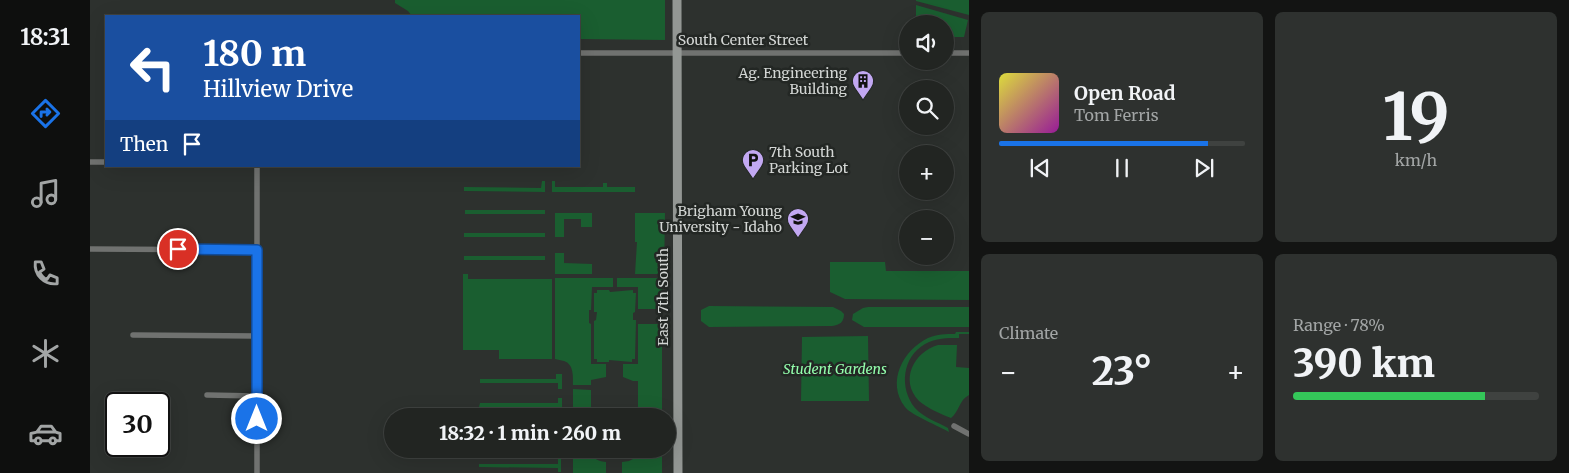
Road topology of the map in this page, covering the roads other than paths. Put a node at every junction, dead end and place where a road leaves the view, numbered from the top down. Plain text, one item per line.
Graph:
1 (678, 0) edge
2 (678, 52) junction
3 (580, 53) edge
4 (899, 53) edge
5 (954, 53) edge
6 (969, 53) edge
7 (90, 162) edge
8 (105, 162) edge
9 (257, 167) edge
10 (90, 249) edge
11 (257, 250) junction
12 (133, 335) dead end
13 (257, 336) junction
14 (206, 395) dead end
15 (257, 396) junction
16 (954, 426) dead end
17 (969, 434) edge
18 (256, 473) edge
19 (678, 473) edge

1 - 2 main road, East 7th South
2 - 3 street, South Center Street
2 - 4 street, South Center Street
2 - 19 main road, East 7th South
5 - 6 street
7 - 8 street
9 - 11 street
10 - 11 street
11 - 13 street
12 - 13 street
13 - 15 street
14 - 15 street
15 - 18 street
16 - 17 street

